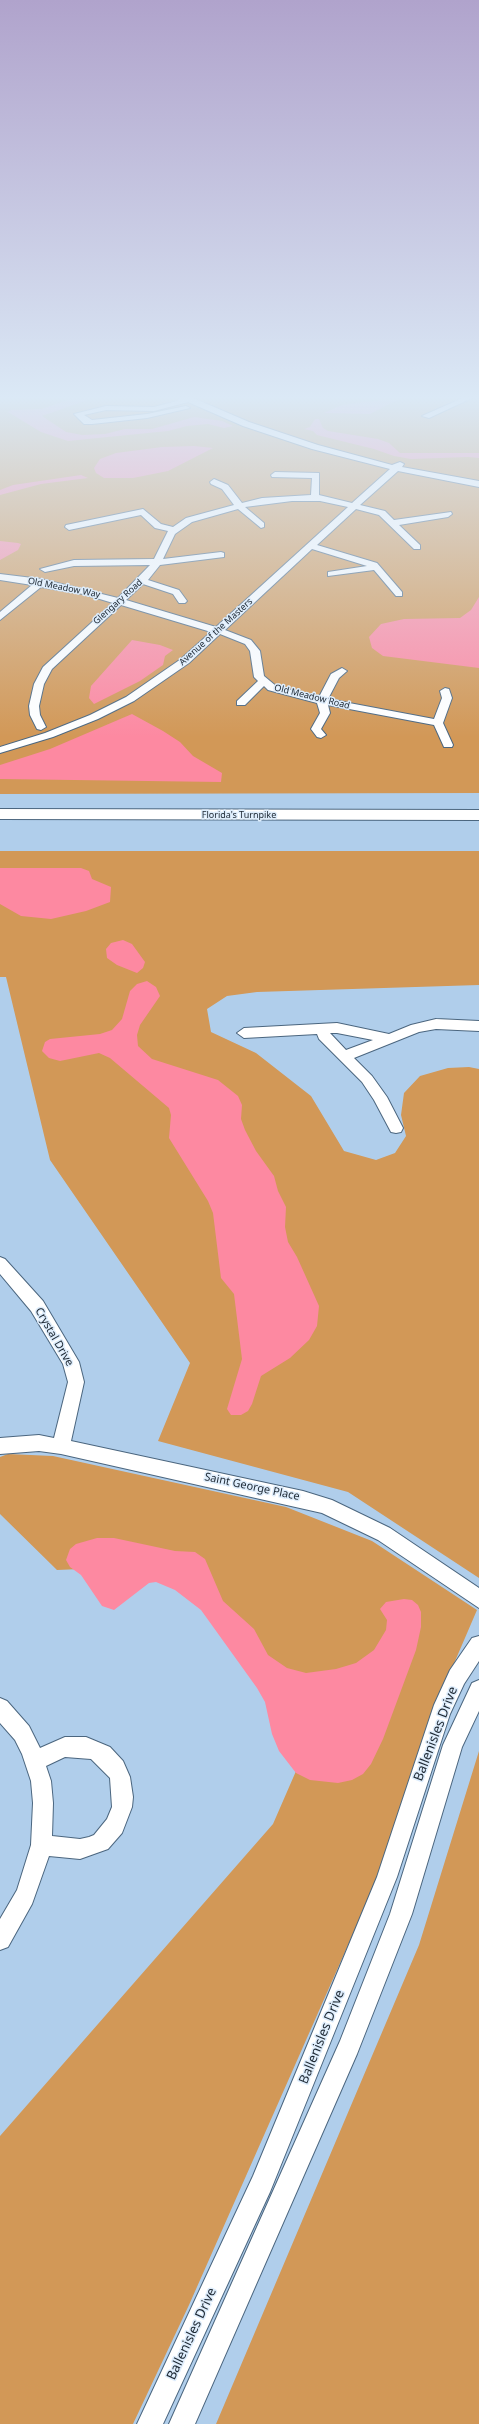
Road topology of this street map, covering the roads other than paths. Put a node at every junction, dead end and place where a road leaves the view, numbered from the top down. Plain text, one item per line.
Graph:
1 (217, 511) edge
2 (246, 511) edge
3 (347, 511) edge
4 (375, 511) edge
5 (448, 514) dead end
6 (393, 523) junction
7 (261, 525) dead end
8 (69, 527) dead end
9 (174, 530) junction
10 (310, 546) junction
11 (417, 547) dead end
12 (221, 555) dead end
13 (158, 561) junction
14 (377, 567) junction
15 (45, 569) dead end
16 (331, 574) dead end
17 (0, 577) edge
18 (142, 581) junction
19 (42, 582) junction
20 (399, 594) dead end
21 (120, 601) junction
22 (182, 601) dead end
23 (0, 617) edge
24 (218, 630) junction
25 (342, 671) dead end
26 (262, 682) junction
27 (445, 691) dead end
28 (322, 701) junction
29 (241, 703) dead end
30 (438, 724) junction
31 (41, 727) dead end
32 (321, 735) dead end
33 (448, 745) dead end
34 (0, 750) edge
35 (0, 814) edge
36 (479, 815) edge
37 (0, 822) edge
38 (479, 823) edge
39 (479, 1026) edge
40 (323, 1029) junction
41 (244, 1033) dead end
42 (390, 1039) junction
43 (345, 1056) junction
44 (396, 1128) dead end
45 (0, 1263) edge
46 (0, 1446) edge
47 (61, 1446) junction
48 (479, 1599) edge
49 (479, 1644) edge
50 (479, 1690) edge
51 (0, 1708) edge
52 (35, 1761) junction
53 (41, 1845) junction
54 (0, 1939) edge
55 (150, 2424) edge
56 (182, 2424) edge

1 - 9 street, Glengary Road
2 - 7 street
3 - 10 street, Avenue of the Masters
4 - 6 street, Glengary Road
5 - 6 street
6 - 11 street, Glengary Road
8 - 9 street
9 - 13 street, Glengary Road
10 - 14 street
10 - 24 street, Avenue of the Masters
12 - 13 street
13 - 15 street
13 - 18 street, Glengary Road
14 - 16 street
14 - 20 street
17 - 19 street, Old Meadow Way
18 - 21 street, Glengary Road
18 - 22 street
19 - 21 street, Old Meadow Way
19 - 23 street
21 - 24 street, Old Meadow Way
21 - 31 street, Glengary Road
24 - 26 street, Old Meadow Road
24 - 34 street, Avenue of the Masters
25 - 28 street
26 - 28 street, Old Meadow Road
26 - 29 street
27 - 30 street
28 - 30 street, Old Meadow Road
28 - 32 street
30 - 33 street
35 - 36 highway, Florida's Turnpike
37 - 38 highway, Florida's Turnpike
39 - 42 street
40 - 41 street
40 - 42 street
40 - 43 street
42 - 43 street
43 - 44 street
45 - 47 street, Crystal Drive
46 - 47 street, Saint George Place
47 - 48 street, Saint George Place
49 - 55 street, Ballenisles Drive
50 - 56 street, Ballenisles Drive
51 - 52 street
52 - 53 street
52 - 53 street
53 - 54 street

